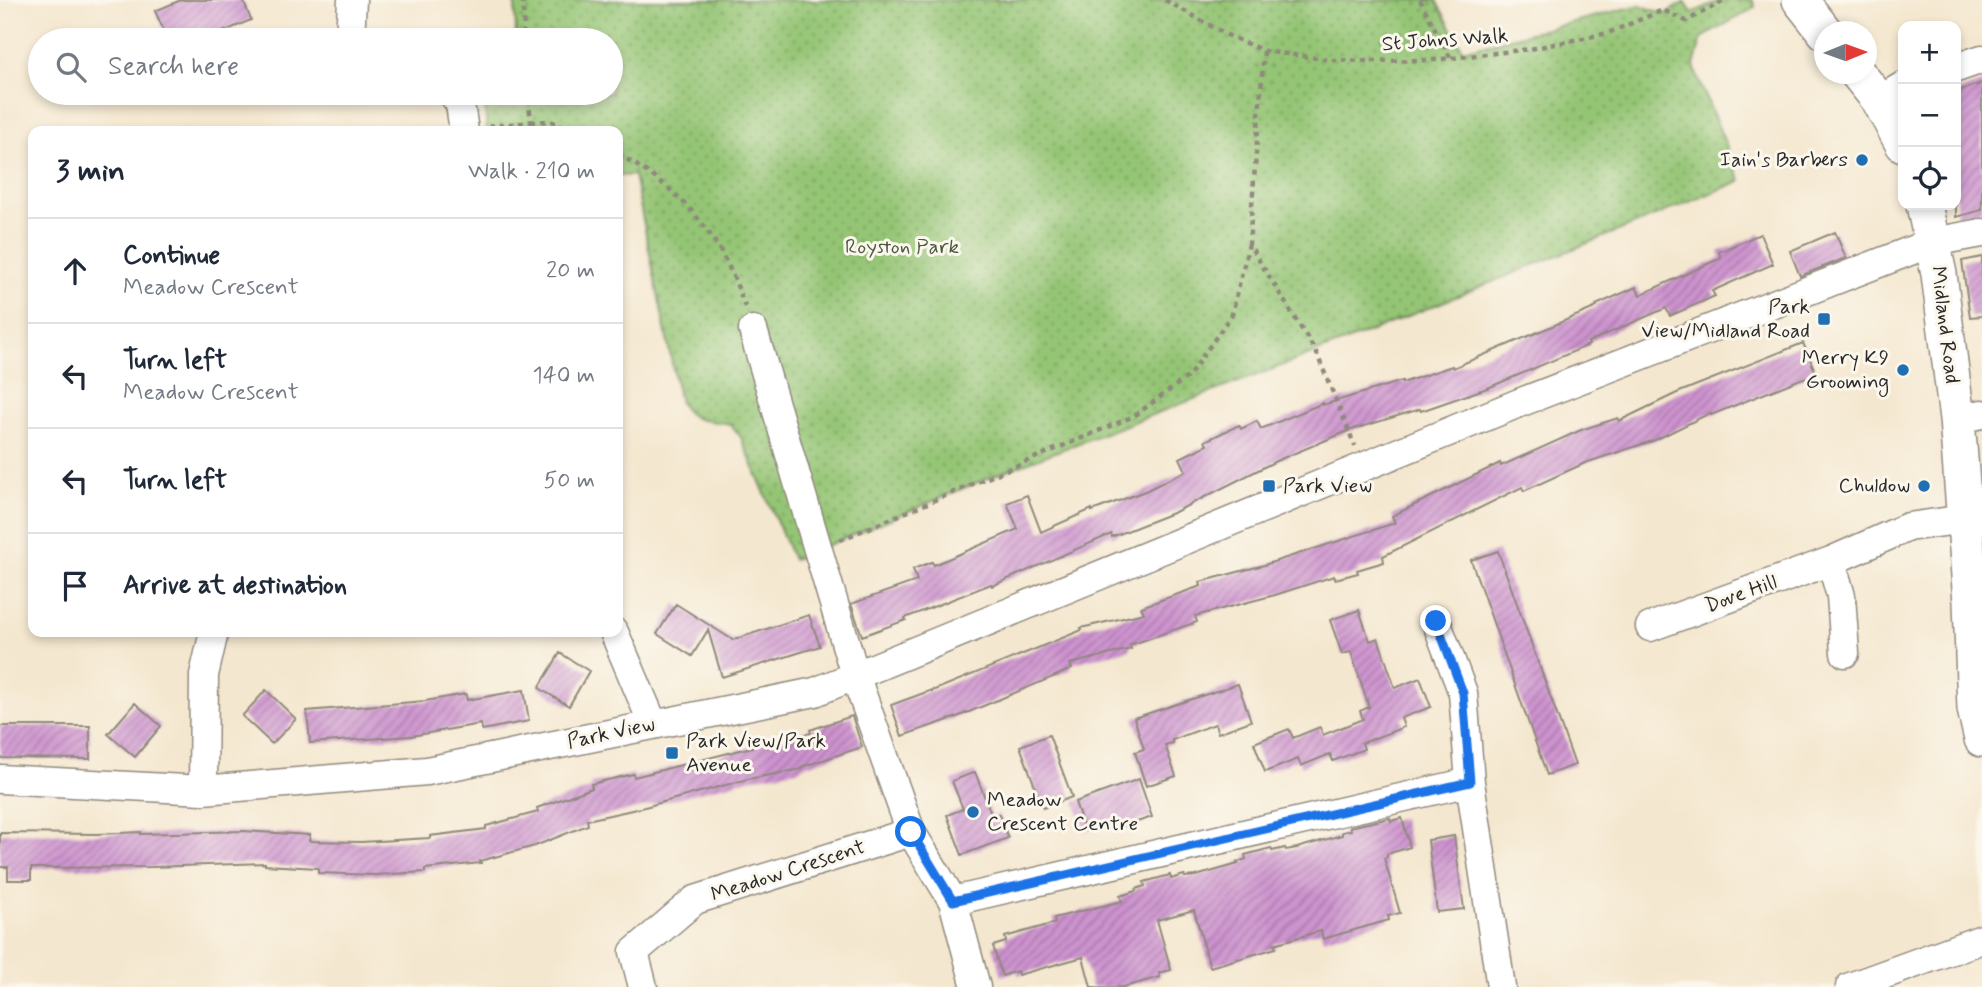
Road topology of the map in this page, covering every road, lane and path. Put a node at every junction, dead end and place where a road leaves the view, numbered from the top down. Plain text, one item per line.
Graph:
1 (352, 0) edge
2 (523, 0) edge
3 (1165, 0) edge
4 (1420, 0) edge
5 (1726, 0) edge
6 (1800, 0) edge
7 (1816, 21) edge
8 (351, 28) edge
9 (524, 28) edge
10 (1264, 51) junction
11 (1451, 59) junction
12 (1982, 59) edge
13 (1961, 66) edge
14 (1880, 87) edge
15 (460, 105) edge
16 (529, 105) edge
17 (531, 122) junction
18 (463, 126) edge
19 (498, 126) edge
20 (564, 126) edge
21 (1898, 132) edge
22 (623, 157) edge
23 (1925, 210) edge
24 (1982, 233) edge
25 (1933, 242) junction
26 (1249, 244) junction
27 (753, 330) joint
28 (1969, 417) edge
29 (1364, 467) junction
30 (1965, 519) junction
31 (817, 550) junction
32 (1832, 561) junction
33 (1976, 601) edge
34 (1436, 621) dead end
35 (1650, 627) dead end
36 (213, 637) edge
37 (616, 637) edge
38 (1845, 653) dead end
39 (855, 675) junction
40 (653, 724) junction
41 (1982, 739) edge
42 (0, 779) edge
43 (1470, 782) junction
44 (203, 790) junction
45 (911, 832) junction
46 (953, 901) junction
47 (1982, 939) edge
48 (643, 987) edge
49 (976, 987) edge
50 (1501, 987) edge
51 (1850, 987) edge

1 - 8 street
2 - 9 path
3 - 10 path, St Johns Walk
4 - 11 path
5 - 11 path, St Johns Walk
6 - 7 main road
10 - 11 path, St Johns Walk
10 - 26 path
12 - 13 street
14 - 21 main road
15 - 18 street
16 - 17 path
17 - 19 path
17 - 20 path
22 - 27 path
23 - 25 main road, Midland Road
24 - 25 street, Park View
25 - 28 main road, Midland Road
25 - 29 street, Park View
26 - 29 path
26 - 31 path
27 - 31 street
28 - 30 main road, Midland Road
29 - 39 street, Park View
30 - 32 street, Dove Hill
30 - 33 main road, Midland Road
31 - 39 street
32 - 35 street, Dove Hill
32 - 38 street
33 - 41 main road, Midland Road
34 - 43 street
36 - 44 street
37 - 40 street
39 - 40 street, Park View
39 - 45 street
40 - 44 street, Park View
42 - 44 street, Park View
43 - 46 street
43 - 50 street
45 - 46 street
45 - 48 street, Meadow Crescent
46 - 49 street
47 - 51 street

